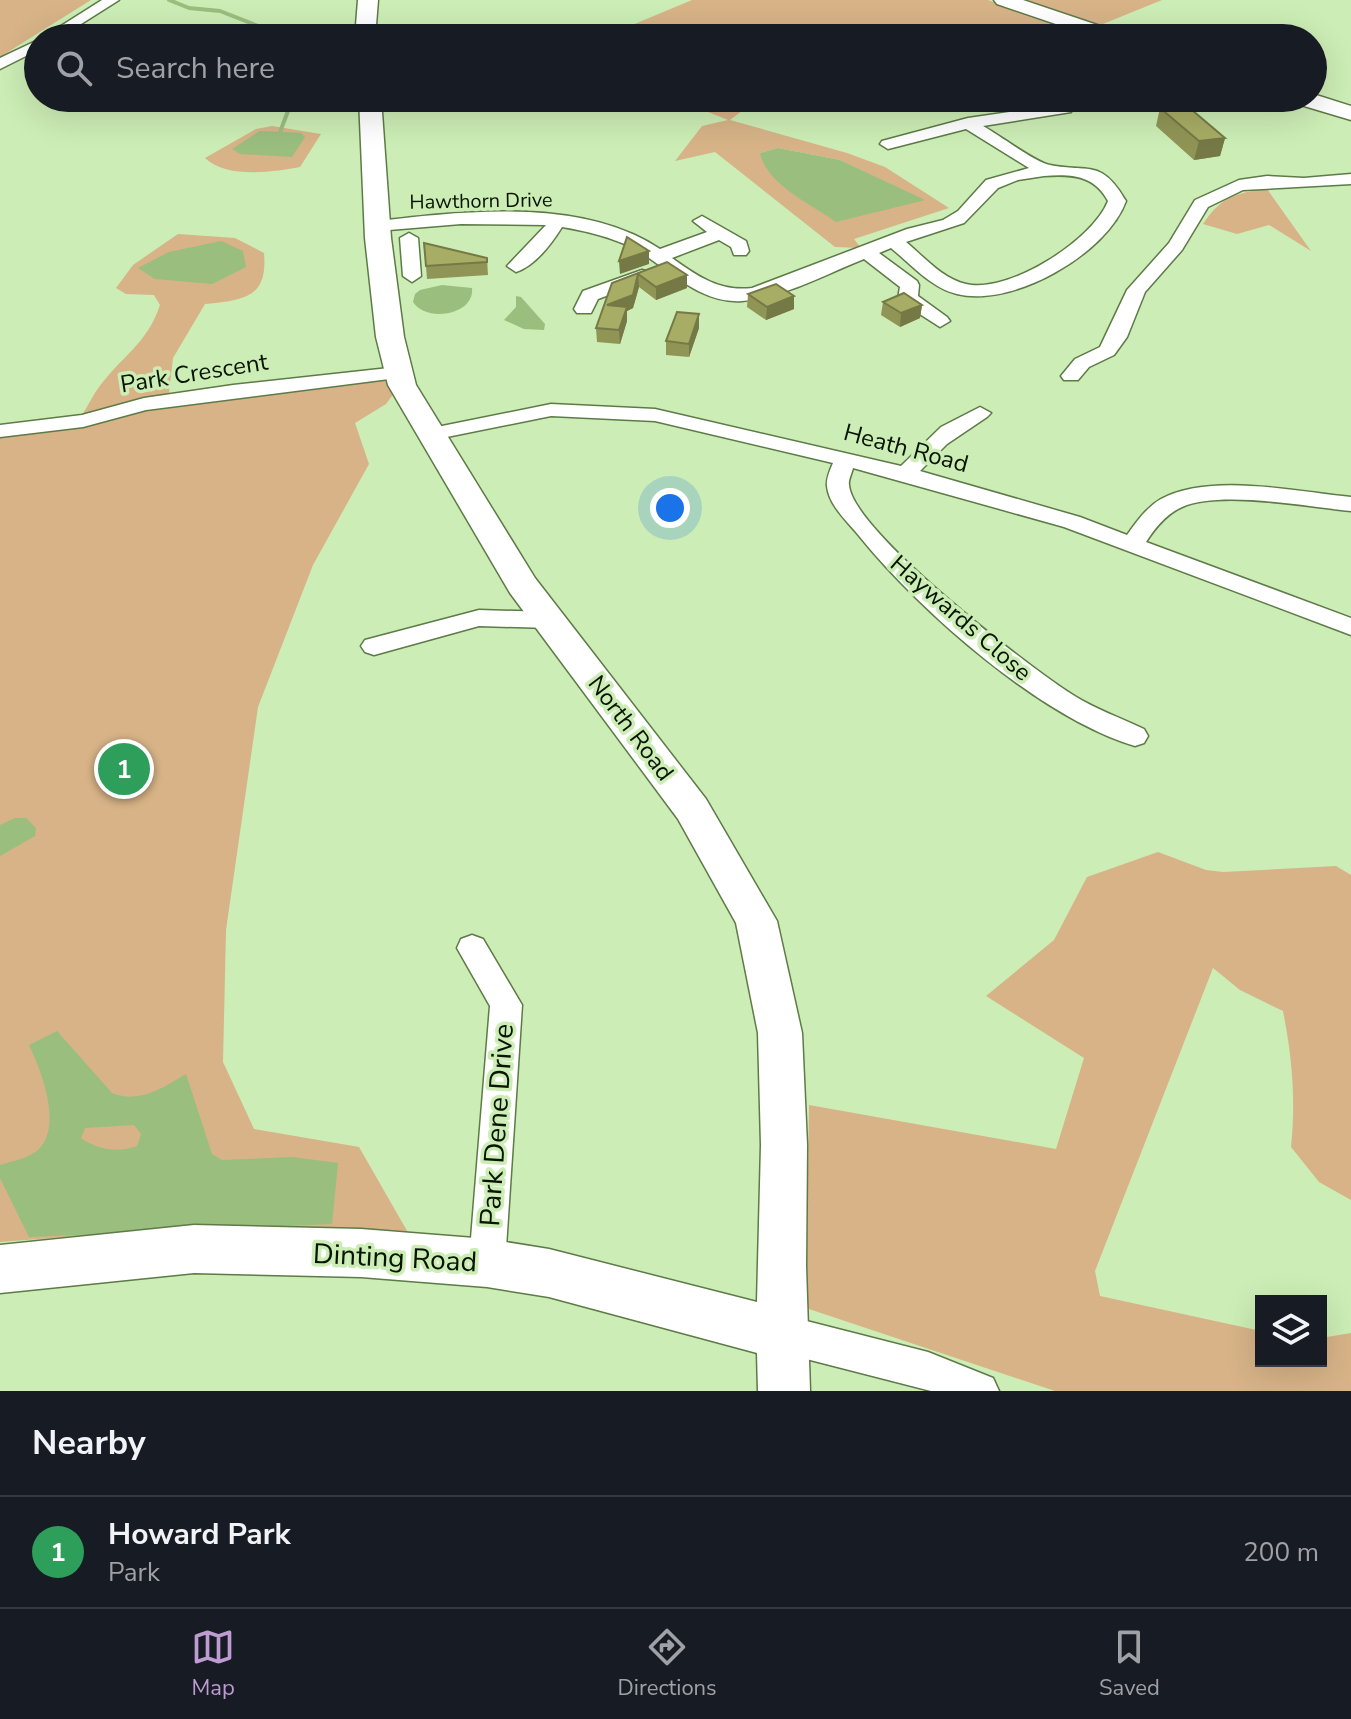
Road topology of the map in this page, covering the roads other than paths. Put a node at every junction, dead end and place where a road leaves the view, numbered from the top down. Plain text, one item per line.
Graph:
1 (112, 0) edge
2 (368, 0) edge
3 (1004, 0) edge
4 (72, 24) edge
5 (366, 24) edge
6 (1075, 24) edge
7 (24, 51) edge
8 (0, 64) edge
9 (1327, 106) edge
10 (372, 112) edge
11 (1044, 112) edge
12 (1351, 113) edge
13 (968, 123) junction
14 (888, 144) dead end
15 (1046, 171) junction
16 (1351, 179) edge
17 (702, 221) dead end
18 (557, 222) junction
19 (393, 232) junction
20 (721, 233) junction
21 (894, 241) junction
22 (740, 251) dead end
23 (865, 251) junction
24 (665, 261) junction
25 (516, 266) dead end
26 (584, 309) dead end
27 (940, 321) dead end
28 (398, 373) junction
29 (1071, 376) dead end
30 (980, 413) dead end
31 (0, 431) edge
32 (432, 434) junction
33 (845, 459) junction
34 (906, 474) junction
35 (1351, 504) edge
36 (1133, 544) junction
37 (549, 620) junction
38 (1351, 627) edge
39 (374, 646) dead end
40 (1135, 736) dead end
41 (472, 948) dead end
42 (487, 1263) junction
43 (0, 1269) edge
44 (783, 1334) junction
45 (784, 1391) edge
46 (980, 1391) edge

1 - 4 street
2 - 5 street
3 - 6 street
7 - 8 street
9 - 12 street
10 - 19 street, North Road
11 - 13 street
13 - 14 street
13 - 15 street
15 - 21 street, Hawthorn Drive
15 - 21 street, Hawthorn Drive
16 - 29 street
17 - 20 street
18 - 19 street, Hawthorn Drive
18 - 24 street, Hawthorn Drive
18 - 25 street
19 - 28 street, North Road
20 - 22 street
20 - 24 street
21 - 23 street, Hawthorn Drive
23 - 24 street, Hawthorn Drive
23 - 27 street
24 - 26 street
28 - 31 street, Park Crescent
28 - 32 street, North Road
30 - 34 street
32 - 33 street, Heath Road
32 - 37 street, North Road
33 - 34 street, Heath Road
33 - 40 street, Haywards Close
34 - 36 street, Heath Road
35 - 36 street
36 - 38 street, Heath Road
37 - 39 street
37 - 44 street, North Road
41 - 42 street, Park Dene Drive
42 - 43 street, Dinting Road
42 - 44 street, Dinting Road
44 - 45 street, North Road
44 - 46 street

